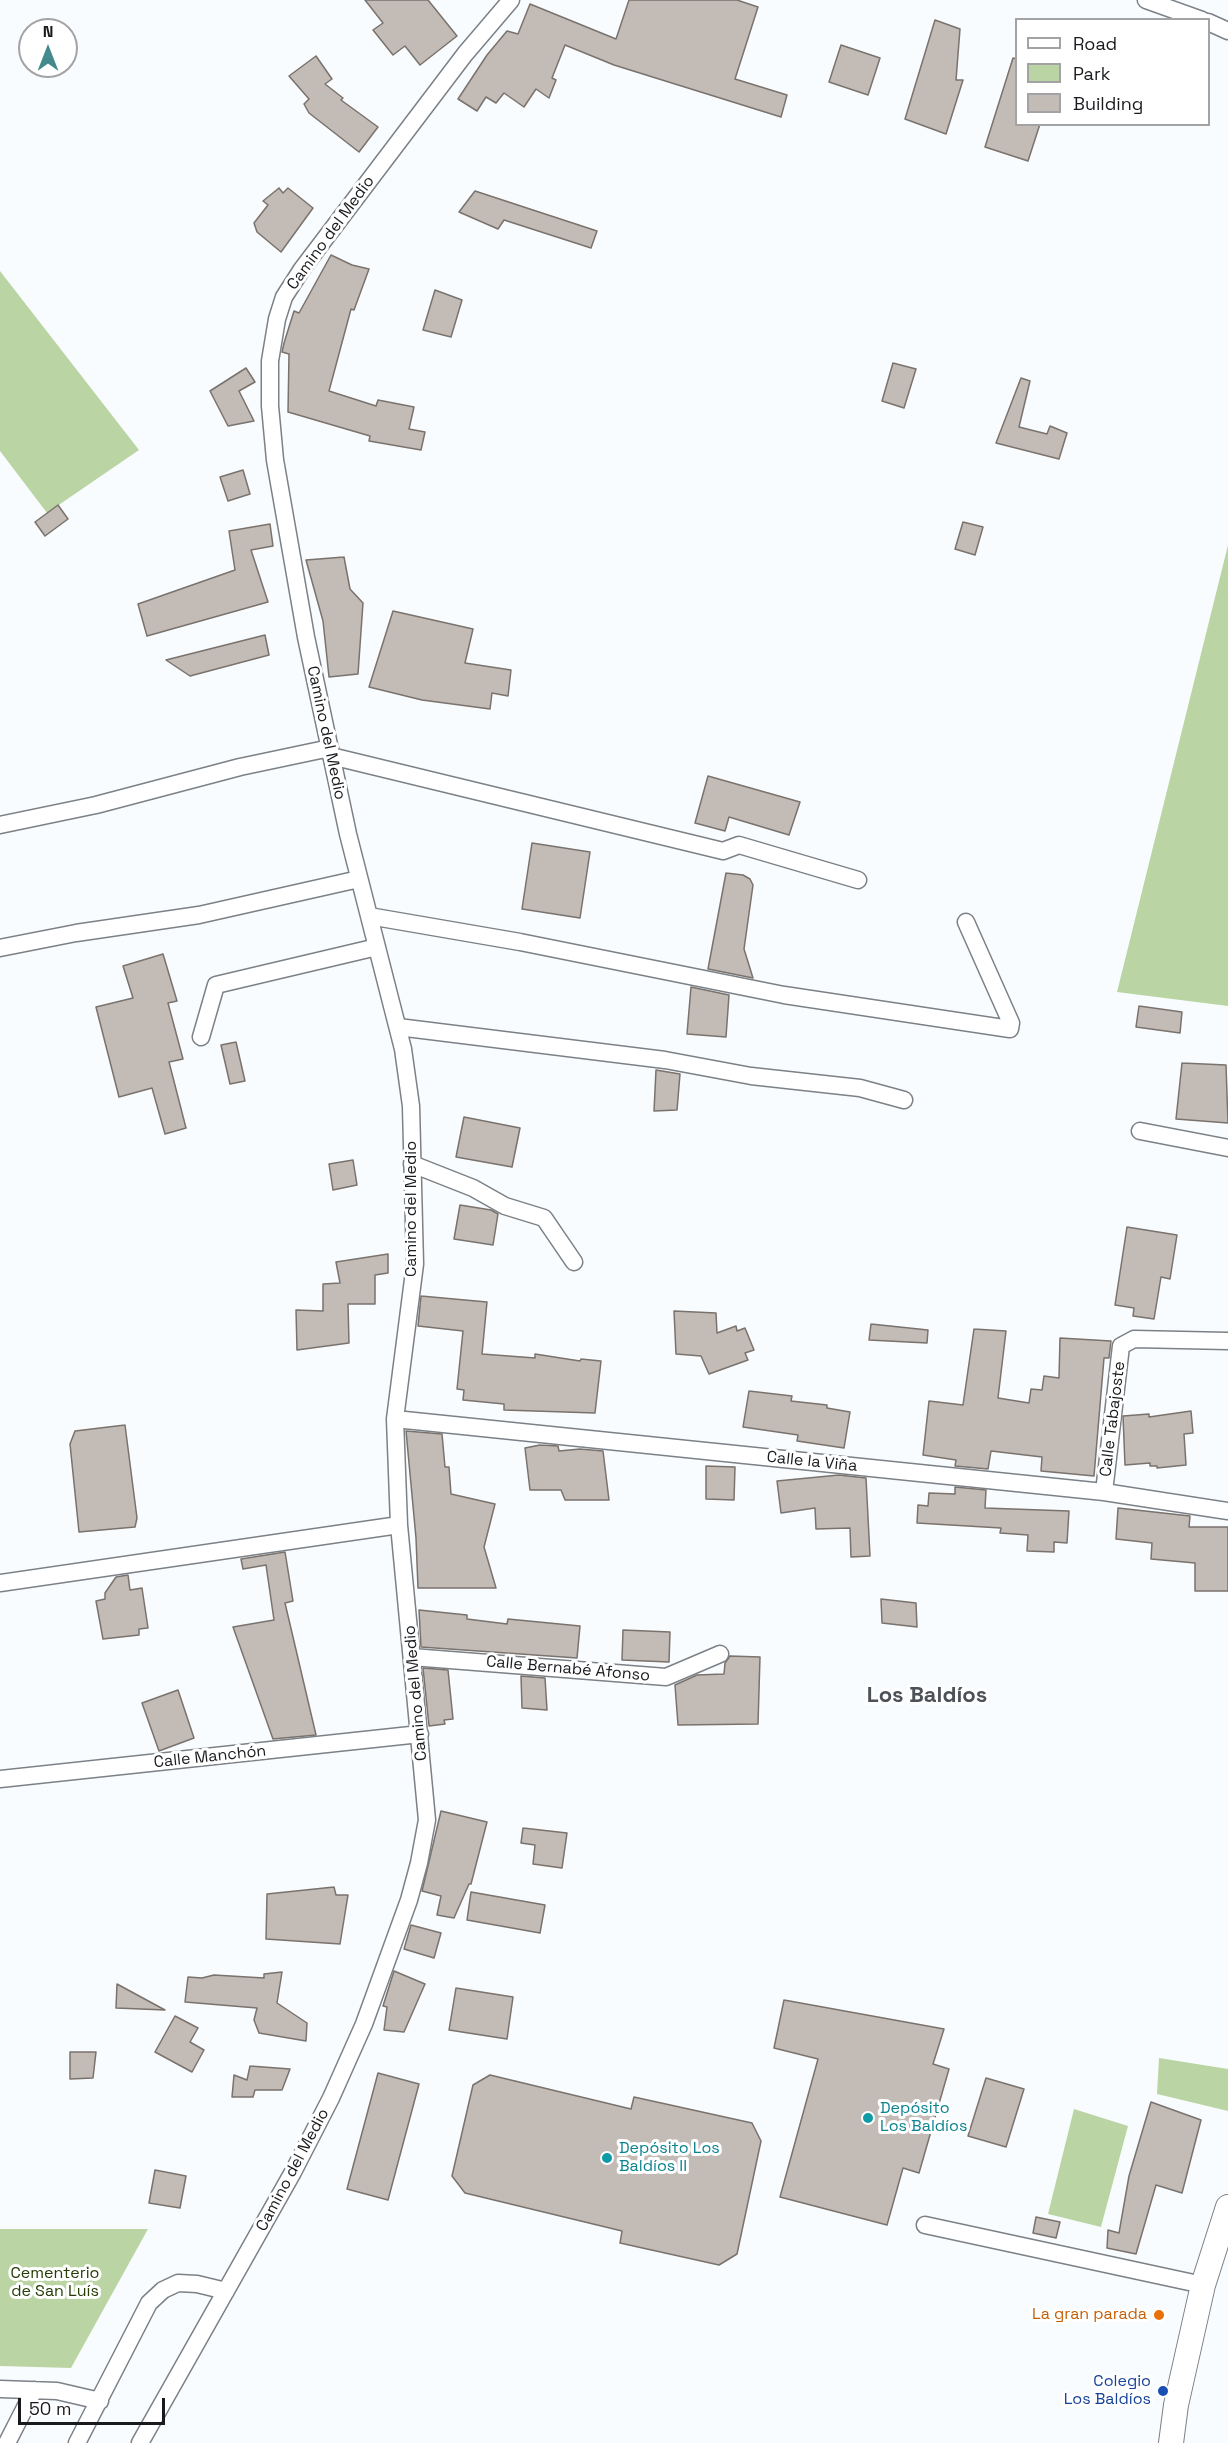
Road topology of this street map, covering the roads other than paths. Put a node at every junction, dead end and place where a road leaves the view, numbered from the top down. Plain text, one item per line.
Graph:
1 (511, 0) edge
2 (1146, 0) edge
3 (1196, 18) edge
4 (1210, 22) edge
5 (1228, 31) edge
6 (331, 752) junction
7 (0, 825) edge
8 (359, 879) junction
9 (858, 880) dead end
10 (369, 916) junction
11 (966, 922) dead end
12 (377, 947) junction
13 (0, 948) edge
14 (398, 1027) junction
15 (201, 1037) dead end
16 (904, 1100) dead end
17 (1140, 1131) dead end
18 (1228, 1148) edge
19 (412, 1164) junction
20 (574, 1262) dead end
21 (1228, 1341) edge
22 (395, 1419) junction
23 (1104, 1492) junction
24 (1228, 1511) edge
25 (399, 1525) junction
26 (0, 1583) edge
27 (720, 1654) dead end
28 (412, 1657) junction
29 (420, 1734) junction
30 (0, 1779) edge
31 (1228, 2207) edge
32 (925, 2225) dead end
33 (1203, 2285) junction
34 (226, 2291) junction
35 (0, 2389) edge
36 (34, 2390) junction
37 (100, 2401) junction
38 (7, 2443) edge
39 (77, 2443) edge
40 (140, 2443) edge
41 (1172, 2443) edge

1 - 6 street, Camino del Medio
2 - 3 street
4 - 5 street
6 - 7 street
6 - 8 street, Camino del Medio
6 - 9 street
8 - 10 street, Camino del Medio
8 - 13 street
10 - 11 street
10 - 12 street, Camino del Medio
12 - 14 street, Camino del Medio
12 - 15 street
14 - 16 street
14 - 19 street, Camino del Medio
17 - 18 street
19 - 20 street
19 - 22 street, Camino del Medio
21 - 23 street, Calle Tabajoste
22 - 23 street, Calle la Viña
22 - 25 street, Camino del Medio
23 - 24 street, Calle la Viña
25 - 26 street
25 - 28 street, Camino del Medio
27 - 28 street, Calle Bernabé Afonso
28 - 29 street, Camino del Medio
29 - 30 street, Calle Manchón
29 - 34 street, Camino del Medio
31 - 33 main road
32 - 33 street
33 - 41 main road
34 - 37 street
34 - 40 street, Camino del Medio
35 - 36 street
36 - 37 street
36 - 38 street
37 - 39 street

